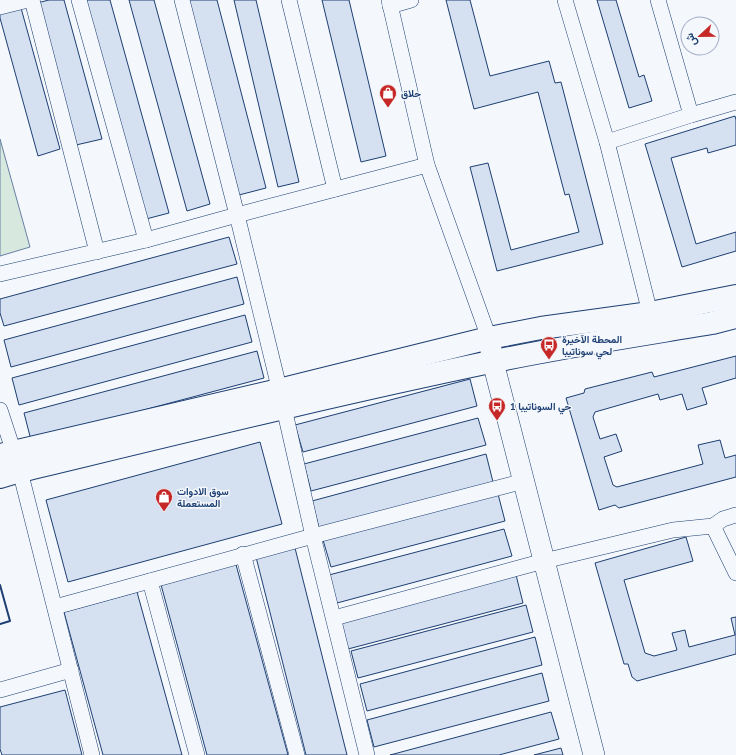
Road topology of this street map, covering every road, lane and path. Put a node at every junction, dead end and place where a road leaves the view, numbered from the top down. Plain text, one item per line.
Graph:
1 (28, 0) edge
2 (32, 0) edge
3 (79, 0) edge
4 (182, 0) edge
5 (289, 0) edge
6 (411, 0) edge
7 (565, 0) edge
8 (658, 0) edge
9 (389, 3) edge
10 (0, 7) edge
11 (736, 102) edge
12 (691, 115) junction
13 (607, 142) junction
14 (427, 165) junction
15 (335, 189) junction
16 (237, 215) junction
17 (146, 240) junction
18 (97, 252) junction
19 (0, 274) edge
20 (736, 296) edge
21 (650, 313) junction
22 (736, 316) edge
23 (489, 338) junction
24 (494, 362) junction
25 (282, 399) junction
26 (0, 410) edge
27 (8, 463) edge
28 (524, 481) junction
29 (736, 515) edge
30 (713, 526) junction
31 (313, 536) junction
32 (244, 554) junction
33 (544, 561) junction
34 (736, 572) edge
35 (150, 580) junction
36 (55, 607) junction
37 (334, 618) junction
38 (70, 670) junction
39 (0, 690) edge
40 (92, 755) edge
41 (197, 755) edge
42 (297, 755) edge
43 (367, 755) edge
44 (594, 755) edge

1 - 10 street
2 - 18 street
3 - 17 street
4 - 16 street
5 - 15 street
6 - 9 street
7 - 13 street
8 - 12 street
9 - 14 street
11 - 12 street
12 - 13 street
13 - 21 street
14 - 15 street
14 - 23 street
15 - 16 street
16 - 17 street
16 - 25 street
17 - 18 street
18 - 19 street
20 - 21 main road
21 - 23 main road
22 - 24 main road
23 - 24 street
23 - 25 main road
24 - 25 main road
24 - 28 street
25 - 27 main road
25 - 31 street
26 - 27 street
27 - 36 street
28 - 31 street
28 - 33 street
29 - 30 street
30 - 33 street
30 - 34 street
31 - 32 street
31 - 37 street
32 - 35 street
32 - 42 street
33 - 37 street
33 - 44 street
35 - 36 street
35 - 41 street
36 - 38 street
37 - 43 street
38 - 39 street
38 - 40 street

